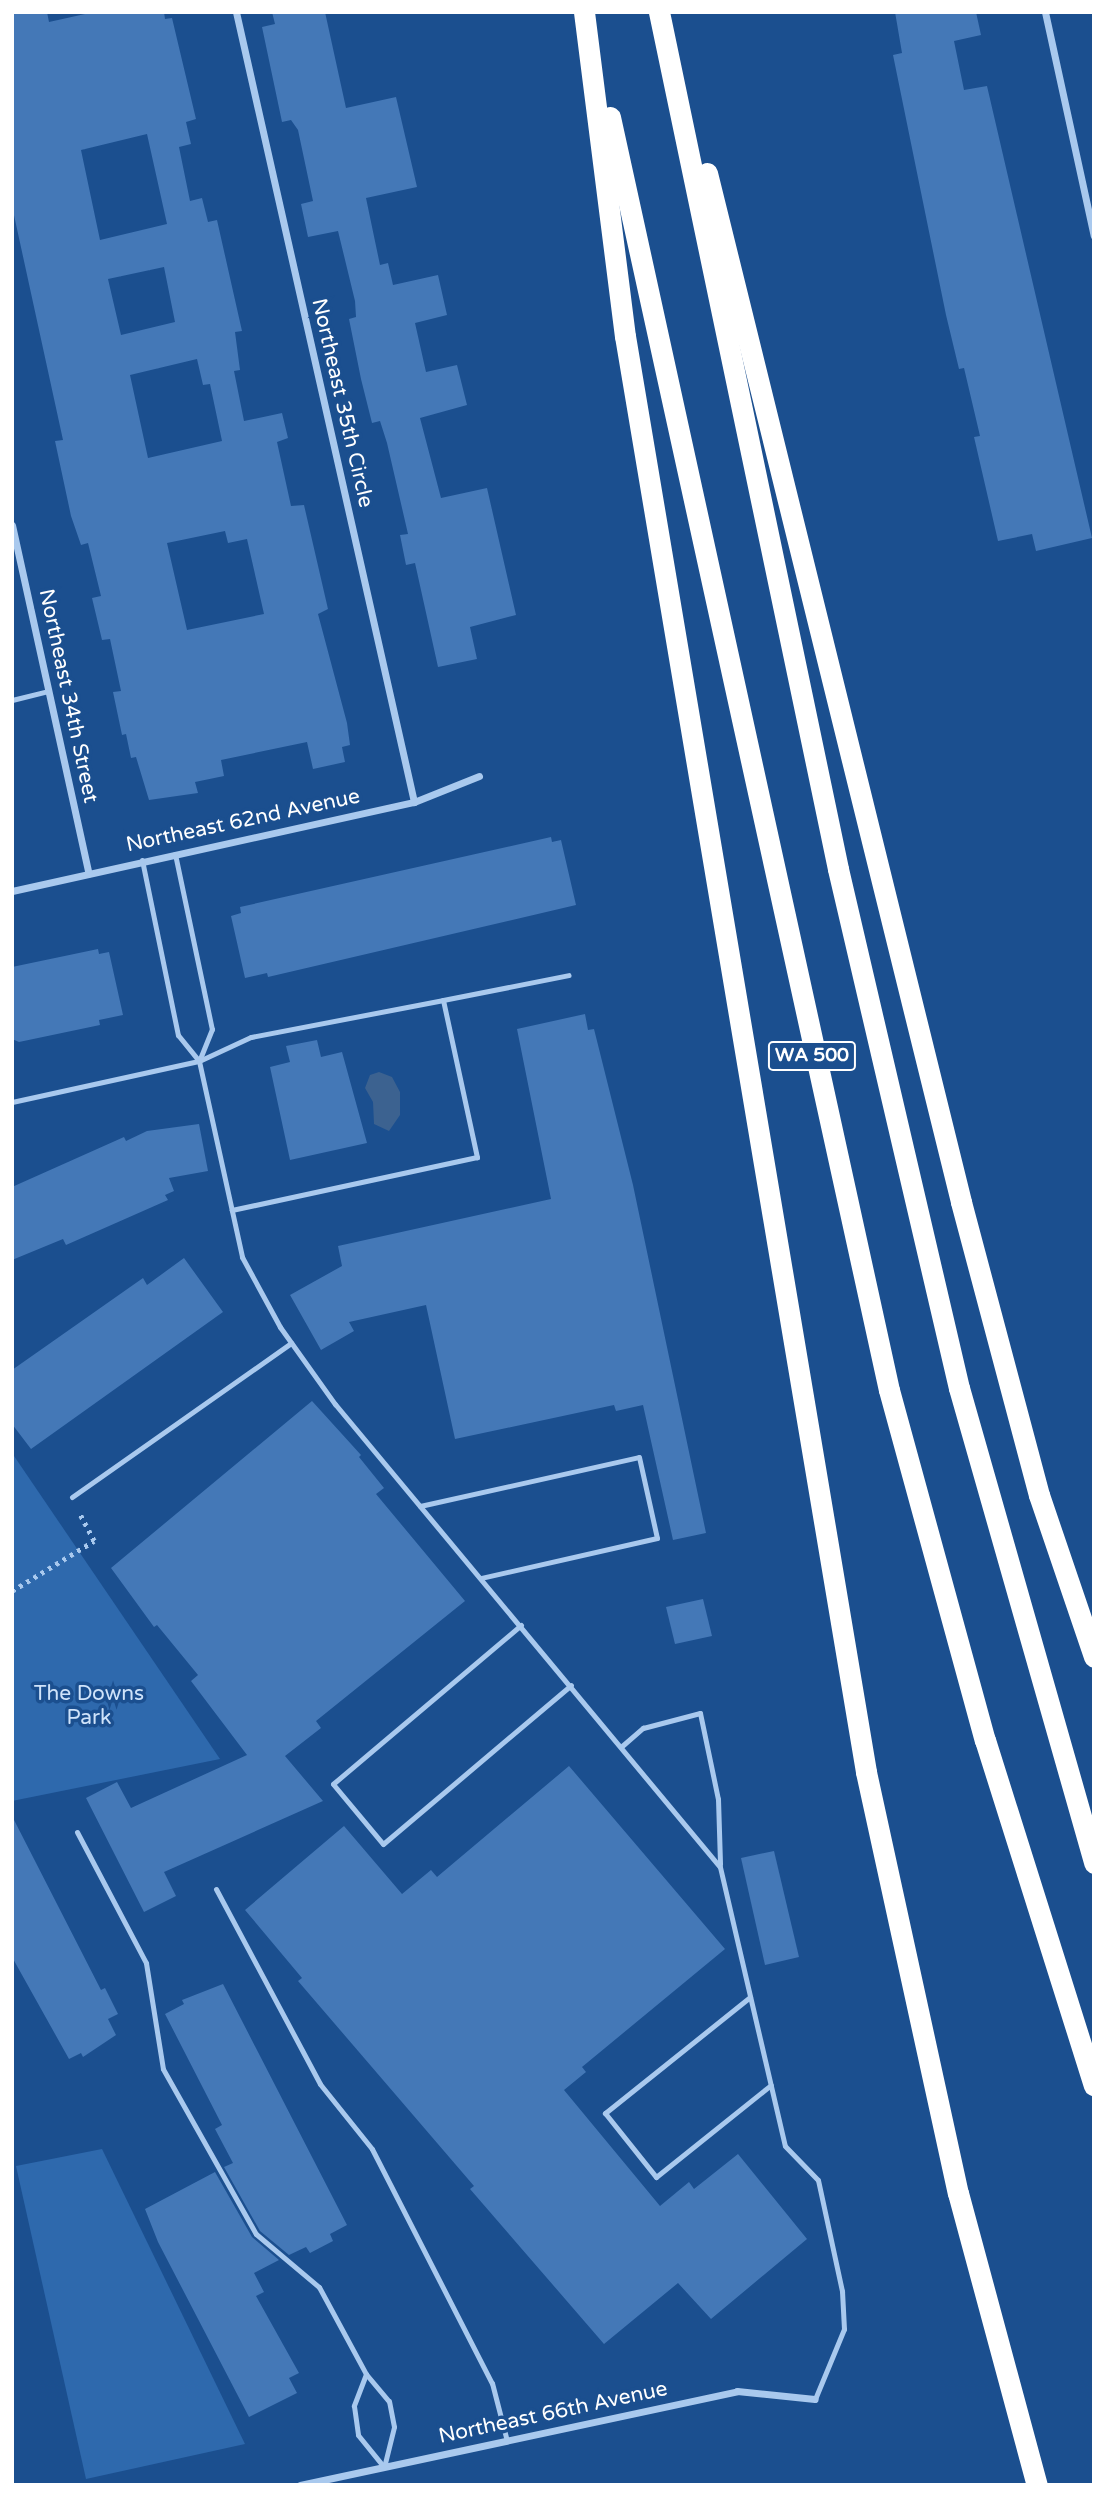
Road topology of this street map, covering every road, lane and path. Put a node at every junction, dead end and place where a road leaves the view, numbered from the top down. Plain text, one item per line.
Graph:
1 (236, 12) edge
2 (586, 12) edge
3 (659, 12) edge
4 (667, 12) edge
5 (1045, 12) edge
6 (1091, 206) edge
7 (1094, 236) edge
8 (12, 525) edge
9 (49, 691) junction
10 (12, 700) edge
11 (479, 776) dead end
12 (414, 802) junction
13 (174, 853) junction
14 (142, 860) junction
15 (89, 874) junction
16 (12, 891) edge
17 (569, 975) dead end
18 (443, 1000) junction
19 (199, 1061) junction
20 (12, 1102) edge
21 (232, 1210) junction
22 (291, 1343) junction
23 (72, 1497) joint
24 (420, 1506) junction
25 (481, 1578) junction
26 (12, 1591) edge
27 (521, 1625) junction
28 (1094, 1657) edge
29 (571, 1685) junction
30 (622, 1746) junction
31 (77, 1832) dead end
32 (1094, 1863) edge
33 (720, 1867) junction
34 (216, 1889) dead end
35 (750, 1997) junction
36 (771, 2085) junction
37 (1094, 2085) edge
38 (366, 2374) junction
39 (816, 2399) joint
40 (507, 2441) junction
41 (384, 2467) junction
42 (300, 2485) edge
43 (1037, 2485) edge

1 - 12 street, Northeast 35th Circle
2 - 37 highway, WA 500
2 - 43 highway
3 - 32 highway, WA 500
4 - 28 highway
5 - 6 street
6 - 7 street
8 - 9 street, Northeast 34th Street
9 - 10 lane
9 - 15 street, Northeast 34th Street
11 - 12 street, Northeast 62nd Avenue
12 - 13 street, Northeast 62nd Avenue
13 - 14 street, Northeast 62nd Avenue
13 - 19 lane
14 - 15 street, Northeast 62nd Avenue
14 - 19 lane
15 - 16 street, Northeast 62nd Avenue
17 - 18 lane
18 - 19 lane
18 - 21 lane
19 - 20 lane
19 - 21 lane
21 - 22 lane
22 - 23 lane
22 - 24 lane
23 - 26 path
24 - 25 lane
24 - 25 lane
25 - 27 lane
27 - 29 lane
27 - 29 lane
29 - 30 lane
30 - 33 lane
30 - 33 lane
31 - 38 lane
33 - 35 lane
34 - 40 lane
35 - 36 lane
35 - 36 lane
36 - 39 lane
38 - 41 lane
38 - 41 lane
39 - 40 street, Northeast 66th Avenue
40 - 41 street, Northeast 66th Avenue
41 - 42 street, Northeast 66th Avenue

